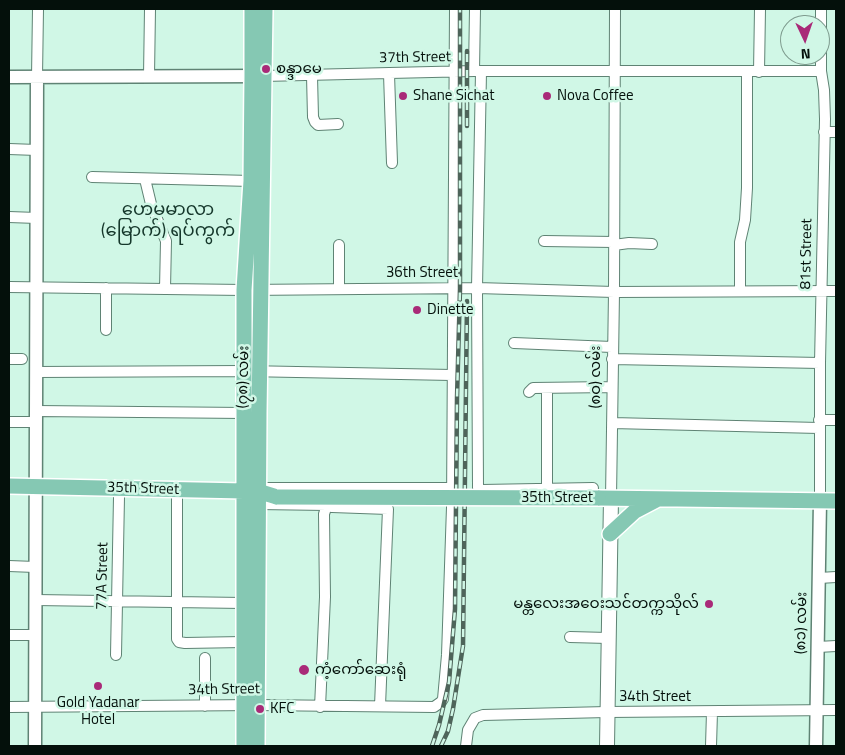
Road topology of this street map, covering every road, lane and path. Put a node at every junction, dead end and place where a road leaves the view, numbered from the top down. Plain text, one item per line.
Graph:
1 (38, 9) edge
2 (150, 9) edge
3 (252, 9) edge
4 (265, 9) edge
5 (455, 9) edge
6 (475, 9) edge
7 (615, 9) edge
8 (760, 9) edge
9 (821, 9) edge
10 (821, 70) junction
11 (477, 71) junction
12 (614, 71) junction
13 (747, 72) junction
14 (759, 72) junction
15 (454, 73) junction
16 (390, 74) junction
17 (150, 76) junction
18 (258, 76) junction
19 (312, 76) junction
20 (9, 77) edge
21 (37, 77) junction
22 (338, 124) dead end
23 (824, 132) junction
24 (836, 132) edge
25 (9, 149) edge
26 (37, 150) junction
27 (392, 162) dead end
28 (92, 177) dead end
29 (145, 178) junction
30 (250, 181) junction
31 (9, 217) edge
32 (37, 218) junction
33 (544, 241) dead end
34 (614, 244) junction
35 (652, 244) dead end
36 (339, 245) dead end
37 (9, 287) edge
38 (36, 287) junction
39 (106, 288) junction
40 (339, 288) junction
41 (477, 288) junction
42 (165, 289) junction
43 (261, 289) junction
44 (453, 289) junction
45 (244, 290) junction
46 (740, 291) junction
47 (821, 291) junction
48 (836, 291) edge
49 (614, 292) junction
50 (106, 330) dead end
51 (514, 343) dead end
52 (612, 347) junction
53 (9, 359) edge
54 (22, 359) dead end
55 (612, 359) junction
56 (820, 363) junction
57 (252, 371) junction
58 (36, 372) junction
59 (452, 375) junction
60 (612, 387) junction
61 (547, 388) junction
62 (529, 392) dead end
63 (244, 413) junction
64 (36, 417) junction
65 (836, 420) edge
66 (9, 422) edge
67 (612, 423) junction
68 (819, 424) junction
69 (9, 486) edge
70 (452, 488) junction
71 (547, 489) junction
72 (36, 491) junction
73 (600, 495) junction
74 (9, 496) edge
75 (254, 496) junction
76 (119, 497) junction
77 (177, 498) junction
78 (659, 499) junction
79 (820, 501) junction
80 (836, 501) edge
81 (327, 506) junction
82 (610, 534) junction
83 (9, 566) edge
84 (35, 567) junction
85 (836, 577) edge
86 (819, 578) junction
87 (35, 600) junction
88 (117, 601) junction
89 (177, 602) junction
90 (243, 603) junction
91 (9, 635) edge
92 (35, 636) junction
93 (570, 637) dead end
94 (608, 638) junction
95 (244, 642) junction
96 (836, 646) edge
97 (818, 647) junction
98 (116, 655) dead end
99 (205, 658) dead end
100 (250, 705) junction
101 (205, 706) junction
102 (320, 706) junction
103 (380, 706) junction
104 (9, 707) edge
105 (35, 707) junction
106 (817, 710) junction
107 (836, 710) edge
108 (607, 712) junction
109 (712, 712) junction
110 (35, 746) edge
111 (244, 746) edge
112 (257, 746) edge
113 (466, 746) edge
114 (607, 746) edge
115 (710, 746) edge
116 (816, 746) edge

1 - 21 street
2 - 17 street
3 - 18 main road, (၇၈) လမ်း
4 - 18 main road, (၇၈) လမ်း
5 - 15 street
6 - 11 street
7 - 12 street, (၈၀) လမ်း
8 - 14 street
9 - 10 street, 81st Street
10 - 14 street, 37th Street
10 - 23 street, 81st Street
11 - 12 street, 37th Street
11 - 15 street, 37th Street
11 - 41 street
12 - 13 street, 37th Street
12 - 34 street, (၈၀) လမ်း
13 - 14 street, 37th Street
13 - 46 street
15 - 16 street, 37th Street
15 - 44 street
16 - 19 street, 37th Street
16 - 27 street
17 - 18 street, 37th Street
17 - 21 street, 37th Street
18 - 19 street, 37th Street
18 - 30 main road, (၇၈) လမ်း
18 - 43 main road, (၇၈) လမ်း
19 - 22 street
20 - 21 street, 37th Street
21 - 26 street
23 - 24 street
23 - 47 street, 81st Street
25 - 26 street
26 - 32 street
28 - 29 street
29 - 30 street
29 - 42 street
30 - 45 main road, (၇၈) လမ်း
31 - 32 street
32 - 38 street
33 - 34 street
34 - 35 street
34 - 49 street, (၈၀) လမ်း
36 - 40 street
37 - 38 street, 36th Street
38 - 39 street, 36th Street
38 - 58 street
39 - 42 street, 36th Street
39 - 50 street
40 - 43 street, 36th Street
40 - 44 street, 36th Street
41 - 44 street, 36th Street
41 - 49 street, 36th Street
41 - 71 street
42 - 45 street, 36th Street
43 - 45 street, 36th Street
43 - 57 main road, (၇၈) လမ်း
44 - 59 street
45 - 57 main road, (၇၈) လမ်း
46 - 47 street, 36th Street
46 - 49 street, 36th Street
47 - 48 street, 36th Street
47 - 56 street, 81st Street
49 - 52 street, (၈၀) လမ်း
51 - 52 street
52 - 55 street, (၈၀) လမ်း
53 - 54 street
55 - 56 street
55 - 60 street, (၈၀) လမ်း
56 - 68 street, 81st Street
57 - 58 street
57 - 59 street
57 - 63 main road, (၇၈) လမ်း
57 - 75 main road, (၇၈) လမ်း
58 - 64 street
59 - 70 street
60 - 61 street
60 - 67 street, (၈၀) လမ်း
61 - 62 street
61 - 71 street
63 - 64 street
63 - 75 main road, (၇၈) လမ်း
64 - 66 street
64 - 72 street
65 - 68 street
67 - 68 street
67 - 73 street, (၈၀) လမ်း
68 - 79 street, 81st Street
69 - 72 main road, 35th Street
70 - 75 street
70 - 103 street, 34th Street
71 - 73 street
72 - 74 main road, 35th Street
72 - 75 main road, 35th Street
72 - 76 main road, 35th Street
72 - 84 street
73 - 75 main road, 35th Street, bridge
73 - 78 main road, 35th Street
73 - 82 main road, (၈၀) လမ်း
75 - 77 main road, 35th Street
75 - 81 street
75 - 90 main road, (၇၈) လမ်း
75 - 100 main road, (၇၈) လမ်း
76 - 77 main road, 35th Street
76 - 88 street, 77A Street
77 - 89 street
78 - 79 main road, 35th Street
78 - 82 main road
79 - 80 main road, 35th Street
79 - 86 street, (၈၁) လမ်း
81 - 102 street
81 - 103 street
82 - 94 main road, (၈၀) လမ်း
83 - 84 street
84 - 87 street
85 - 86 street
86 - 97 street, (၈၁) လမ်း
87 - 88 street
87 - 92 street
88 - 89 street
88 - 98 street, 77A Street
89 - 90 street
89 - 95 street
90 - 95 main road, (၇၈) လမ်း
91 - 92 street
92 - 105 street
93 - 94 street
94 - 108 main road, (၈၀) လမ်း
95 - 100 main road, (၇၈) လမ်း
96 - 97 street
97 - 106 street, (၈၁) လမ်း
99 - 101 street
100 - 101 street, 34th Street
100 - 102 street, 34th Street
100 - 111 main road, (၇၈) လမ်း
100 - 112 main road, (၇၈) လမ်း
101 - 105 street, 34th Street
102 - 103 street, 34th Street
104 - 105 street, 34th Street
105 - 110 street
106 - 107 street, 34th Street
106 - 109 street, 34th Street
106 - 116 street, (၈၁) လမ်း
108 - 109 street, 34th Street
108 - 113 street, 34th Street
108 - 114 main road, (၈၀) လမ်း
109 - 115 street

